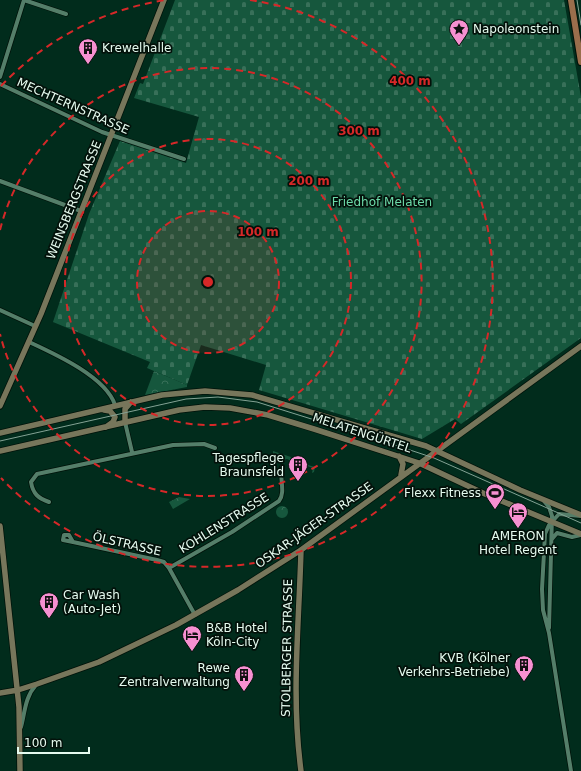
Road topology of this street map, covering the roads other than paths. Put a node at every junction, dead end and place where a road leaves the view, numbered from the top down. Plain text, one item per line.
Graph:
1 (24, 0) edge
2 (164, 0) edge
3 (572, 0) edge
4 (66, 14) dead end
5 (581, 62) edge
6 (0, 77) edge
7 (0, 84) edge
8 (111, 136) junction
9 (184, 159) dead end
10 (0, 181) edge
11 (81, 211) junction
12 (0, 310) edge
13 (36, 326) junction
14 (29, 342) junction
15 (581, 346) edge
16 (132, 402) junction
17 (115, 405) junction
18 (0, 406) edge
19 (101, 410) junction
20 (125, 422) junction
21 (104, 428) junction
22 (0, 433) edge
23 (215, 448) dead end
24 (0, 451) edge
25 (436, 451) junction
26 (132, 452) junction
27 (399, 456) junction
28 (419, 463) junction
29 (282, 467) dead end
30 (402, 475) junction
31 (542, 499) junction
32 (49, 502) dead end
33 (581, 515) edge
34 (543, 518) junction
35 (552, 522) junction
36 (0, 526) edge
37 (547, 529) junction
38 (581, 535) edge
39 (551, 541) junction
40 (72, 542) dead end
41 (301, 550) junction
42 (169, 568) junction
43 (194, 615) junction
44 (549, 633) junction
45 (37, 684) junction
46 (18, 690) junction
47 (0, 693) edge
48 (21, 727) junction
49 (20, 771) edge
50 (301, 771) edge
51 (570, 771) edge

1 - 4 street
1 - 6 street
2 - 8 main road, WEINSBERGSTRASSE
3 - 5 main road
7 - 8 street, MECHTERNSTRASSE
8 - 9 street, MECHTERNSTRASSE
8 - 11 main road, WEINSBERGSTRASSE
10 - 11 street
11 - 13 main road, WEINSBERGSTRASSE
12 - 13 street
13 - 14 main road, WEINSBERGSTRASSE
14 - 17 street
14 - 18 main road, WEINSBERGSTRASSE
15 - 25 main road, OSKAR-JÄGER-STRASSE
16 - 17 main road, MELATENGÜRTEL
16 - 20 main road
16 - 25 main road, MELATENGÜRTEL
17 - 19 main road, MELATENGÜRTEL
19 - 21 main road
19 - 22 main road, MELATENGÜRTEL
20 - 21 main road, MELATENGÜRTEL
20 - 26 street
20 - 27 main road, MELATENGÜRTEL
21 - 24 main road, MELATENGÜRTEL
23 - 26 street
25 - 28 main road, OSKAR-JÄGER-STRASSE
25 - 31 main road, MELATENGÜRTEL
26 - 32 street
27 - 28 main road, MELATENGÜRTEL
27 - 30 main road
28 - 30 main road, OSKAR-JÄGER-STRASSE
28 - 34 main road, MELATENGÜRTEL
29 - 42 street, KOHLENSTRASSE
30 - 41 main road, OSKAR-JÄGER-STRASSE
31 - 33 main road, MELATENGÜRTEL
31 - 35 street
33 - 35 street
34 - 35 main road, MELATENGÜRTEL
34 - 37 street
35 - 37 street
35 - 38 main road, MELATENGÜRTEL
35 - 39 street
36 - 46 main road
37 - 44 street
38 - 39 street
39 - 44 street
40 - 42 street, ÖLSTRASSE
41 - 43 main road, OSKAR-JÄGER-STRASSE
41 - 50 main road, STOLBERGER STRASSE
42 - 43 street, ÖLSTRASSE
43 - 45 main road, OSKAR-JÄGER-STRASSE
44 - 51 street
45 - 46 main road, OSKAR-JÄGER-STRASSE
45 - 48 street
46 - 47 main road, OSKAR-JÄGER-STRASSE
46 - 48 main road
48 - 49 main road

